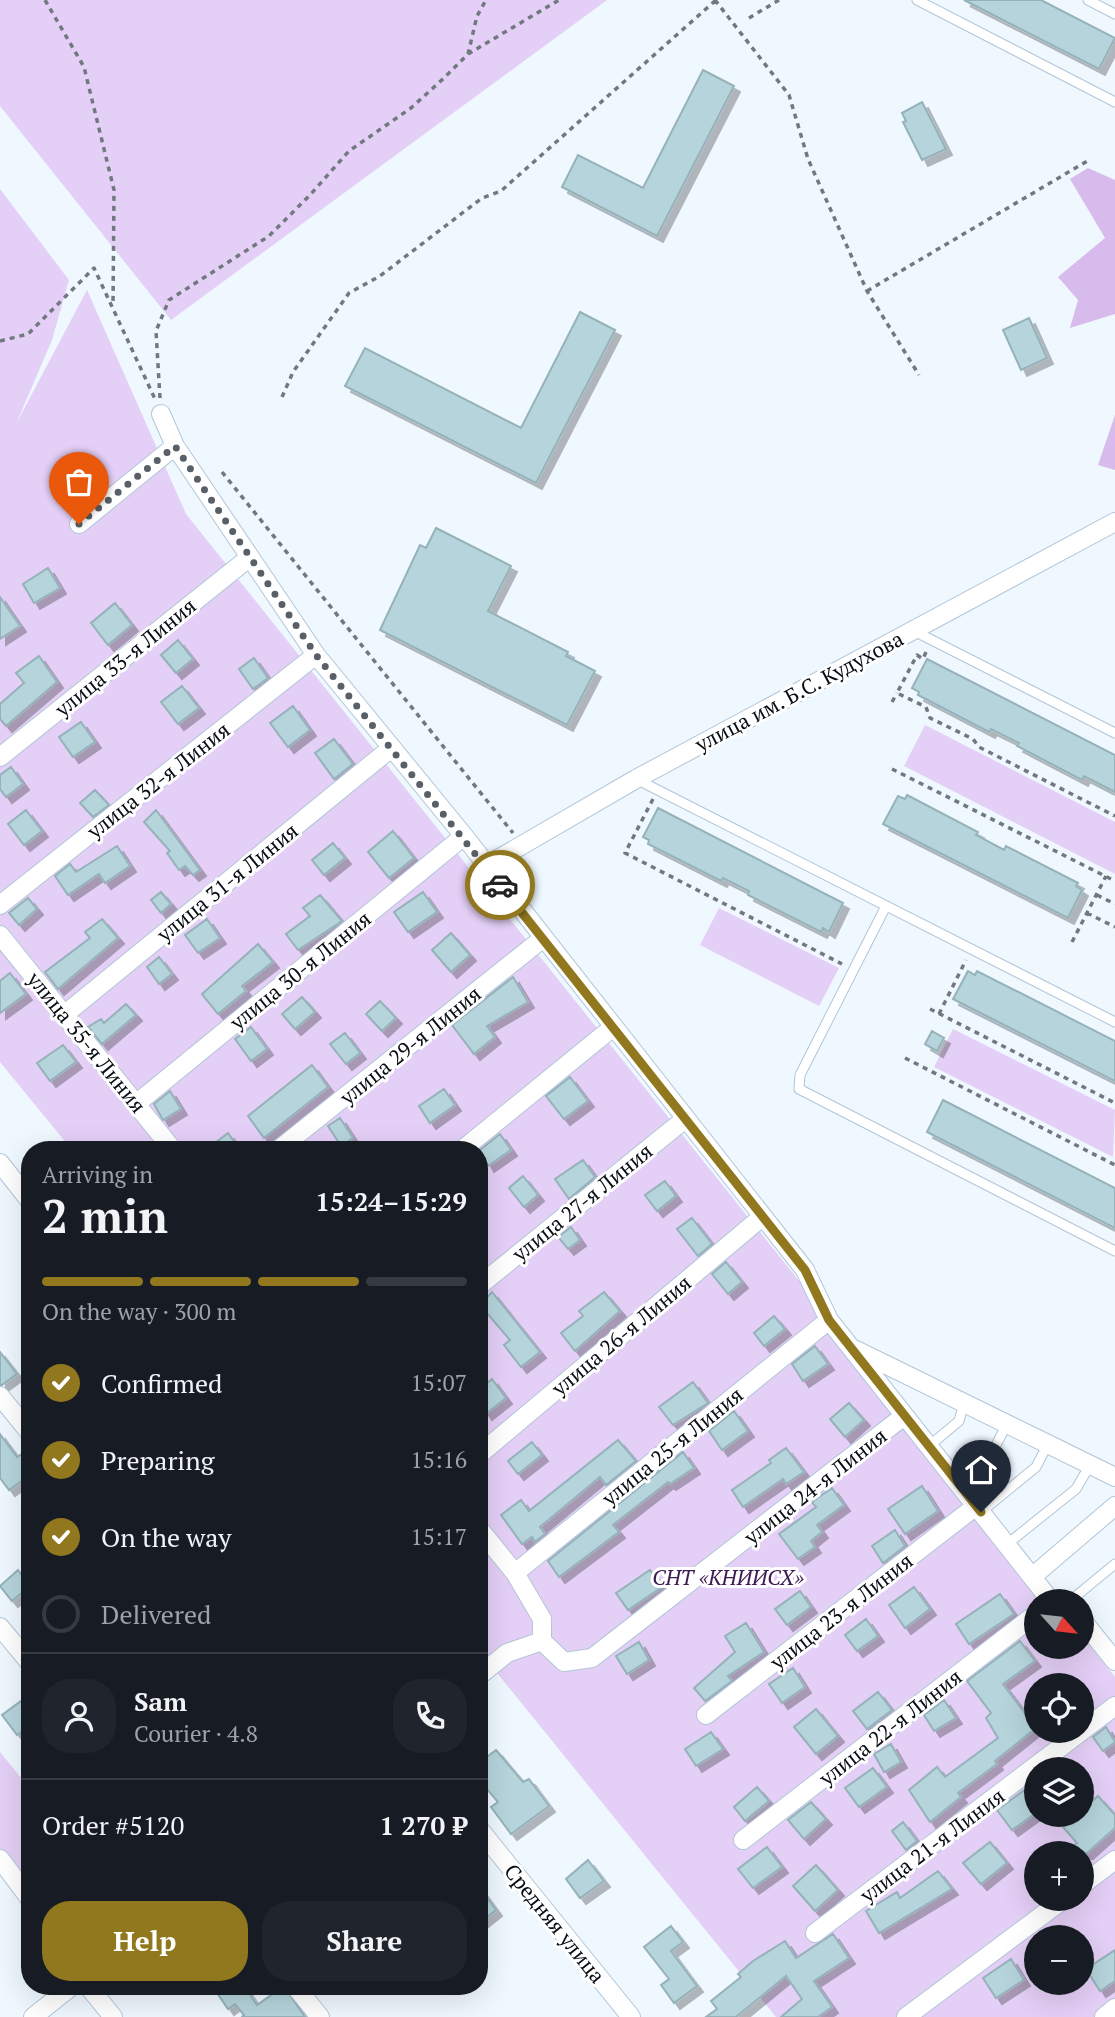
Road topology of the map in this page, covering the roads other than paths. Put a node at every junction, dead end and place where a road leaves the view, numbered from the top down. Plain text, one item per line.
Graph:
1 (917, 0) edge
2 (1088, 0) edge
3 (1115, 14) edge
4 (1115, 102) edge
5 (161, 414) road end
6 (175, 446) junction
7 (1115, 522) edge
8 (79, 524) dead end
9 (250, 557) junction
10 (912, 631) junction
11 (316, 655) junction
12 (1115, 733) edge
13 (390, 749) junction
14 (0, 757) edge
15 (636, 779) junction
16 (464, 836) junction
17 (486, 866) junction
18 (0, 905) edge
19 (886, 906) junction
20 (0, 935) edge
21 (542, 939) junction
22 (64, 1015) junction
23 (1115, 1022) edge
24 (612, 1027) junction
25 (136, 1104) junction
26 (685, 1119) junction
27 (166, 1141) edge
28 (289, 1141) edge
29 (473, 1141) edge
30 (0, 1163) edge
31 (21, 1190) edge
32 (762, 1217) junction
33 (1115, 1251) edge
34 (488, 1278) edge
35 (829, 1320) junction
36 (850, 1346) junction
37 (0, 1396) edge
38 (964, 1403) junction
39 (905, 1416) junction
40 (21, 1422) edge
41 (1007, 1424) junction
42 (1048, 1444) junction
43 (929, 1446) junction
44 (488, 1447) edge
45 (1090, 1465) junction
46 (1115, 1477) edge
47 (955, 1479) junction
48 (1115, 1506) edge
49 (978, 1509) junction
50 (488, 1540) edge
51 (1006, 1545) junction
52 (1115, 1564) edge
53 (515, 1573) junction
54 (1032, 1577) junction
55 (1042, 1589) edge
56 (1085, 1589) edge
57 (1024, 1623) edge
58 (0, 1627) edge
59 (1094, 1635) edge
60 (542, 1641) junction
61 (21, 1652) edge
62 (1115, 1661) edge
63 (488, 1668) edge
64 (1115, 1706) edge
65 (706, 1715) dead end
66 (488, 1840) edge
67 (743, 1840) dead end
68 (0, 1859) edge
69 (1115, 1860) edge
70 (1094, 1876) edge
71 (21, 1887) edge
72 (1048, 1911) edge
73 (816, 1933) dead end
74 (61, 1995) edge
75 (95, 1995) edge
76 (302, 1995) edge
77 (1115, 2008) edge
78 (33, 2017) edge
79 (113, 2017) edge
80 (320, 2017) edge
81 (631, 2017) edge
82 (906, 2017) edge
83 (1104, 2017) edge

1 - 4 lane
2 - 3 lane
5 - 6 street
6 - 8 street
6 - 9 street
7 - 10 street, улица им. Б.С. Кудухова
9 - 11 street
9 - 14 street, улица 33-я Линия
10 - 12 lane
10 - 15 street, улица им. Б.С. Кудухова
11 - 13 street
11 - 18 street, улица 32-я Линия
13 - 16 street
13 - 22 street, улица 31-я Линия
15 - 17 street, улица им. Б.С. Кудухова
15 - 19 lane
16 - 17 street
16 - 25 street, улица 30-я Линия
17 - 21 street
19 - 23 lane
19 - 33 lane
20 - 22 street, улица 35-я Линия
21 - 24 street
21 - 28 street, улица 29-я Линия
22 - 25 street, улица 35-я Линия
24 - 26 street
24 - 29 street
25 - 27 street, улица 35-я Линия
26 - 32 street
26 - 34 street, улица 27-я Линия
30 - 31 street
32 - 35 street
32 - 44 street, улица 26-я Линия
35 - 36 street
35 - 53 street, улица 25-я Линия
36 - 38 street
36 - 39 street
37 - 40 street
38 - 41 street
38 - 43 lane
39 - 43 street
39 - 60 street, улица 24-я Линия
41 - 42 street
41 - 47 lane
42 - 45 street
42 - 49 lane
43 - 47 street
45 - 46 street
45 - 51 lane
47 - 49 street
48 - 54 street
49 - 51 street
49 - 65 street, улица 23-я Линия
50 - 53 street
51 - 54 street
52 - 56 lane
53 - 60 street
54 - 55 street
57 - 67 street, улица 22-я Линия
58 - 61 street
59 - 62 street
60 - 63 street
64 - 73 street, улица 21-я Линия
66 - 81 street, Средняя улица
68 - 71 street
69 - 70 street
72 - 82 street
74 - 78 street
75 - 79 street
76 - 80 street
77 - 83 street

